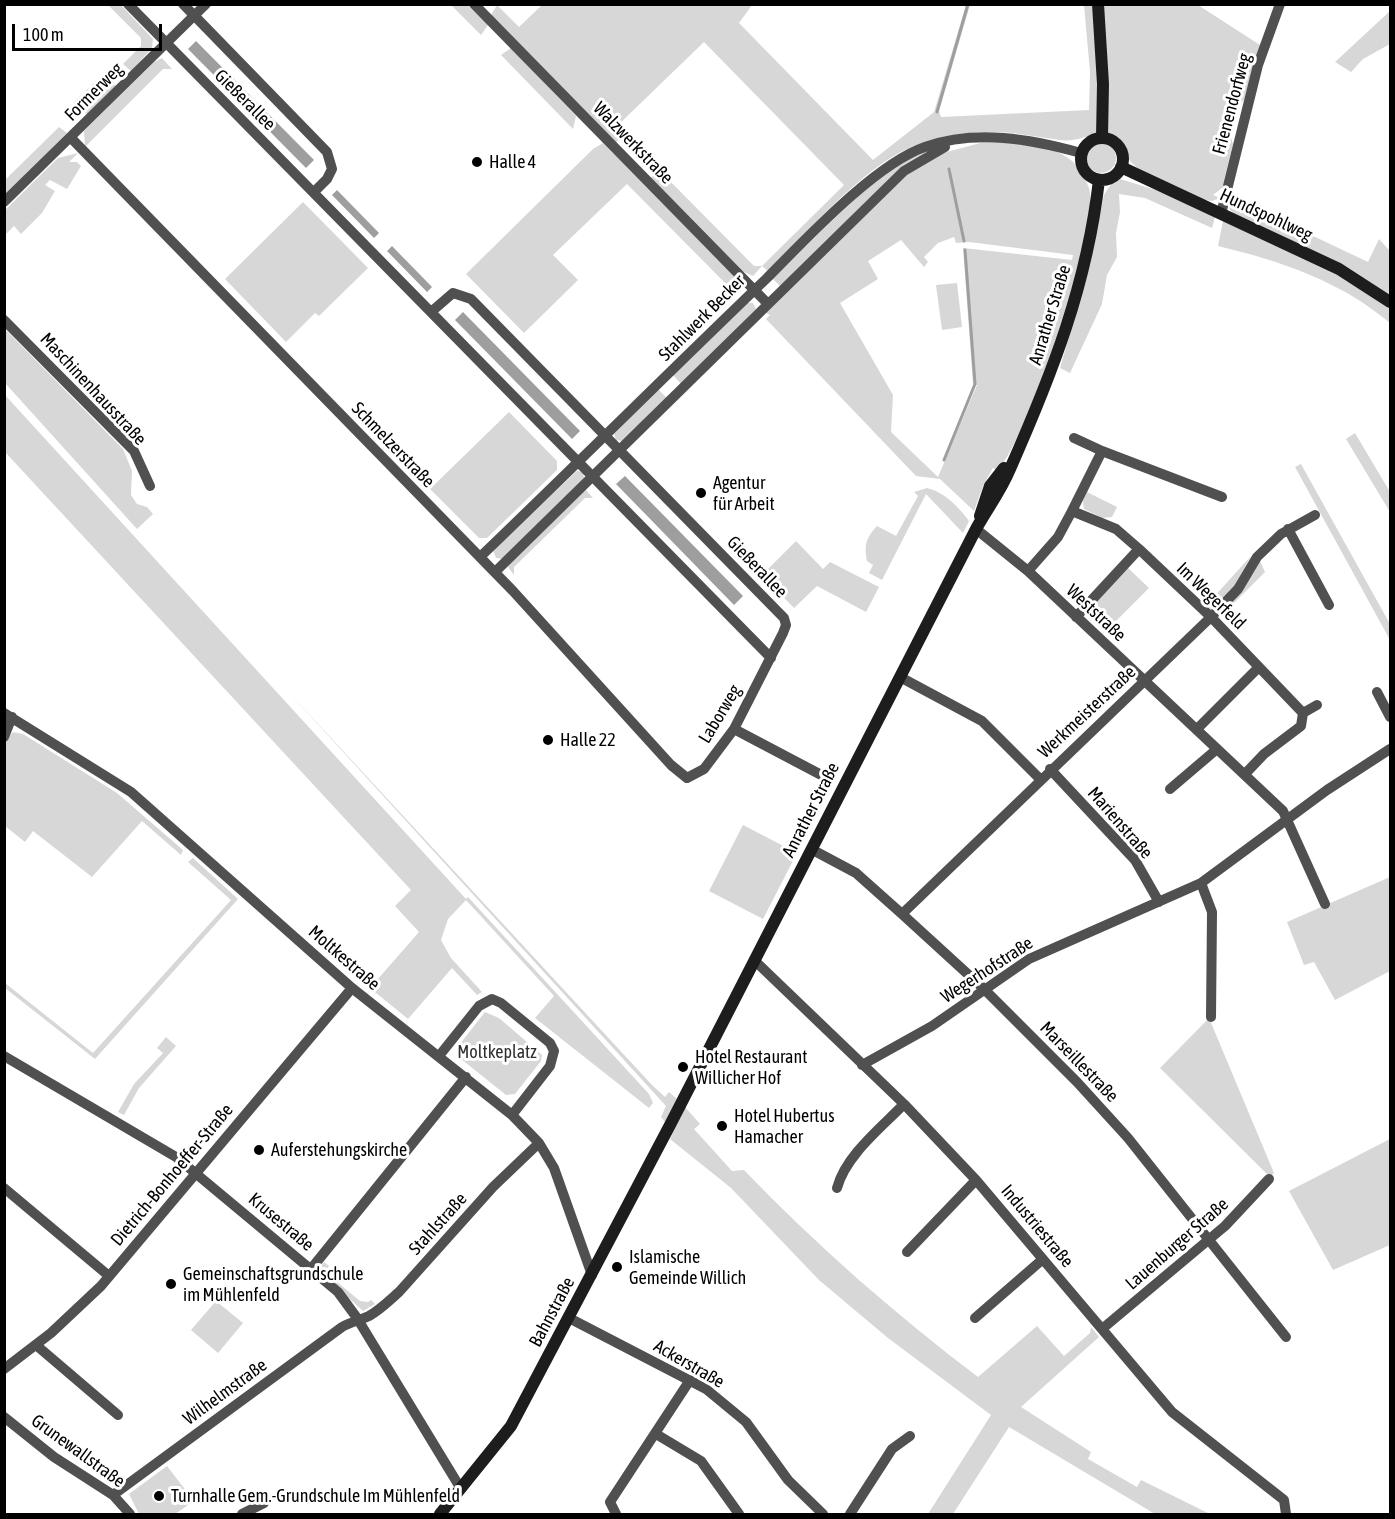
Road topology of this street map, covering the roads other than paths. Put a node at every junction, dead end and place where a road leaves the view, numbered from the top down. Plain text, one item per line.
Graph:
1 (128, 4) edge
2 (183, 4) edge
3 (206, 4) edge
4 (474, 4) edge
5 (1098, 4) edge
6 (1280, 4) edge
7 (194, 16) junction
8 (167, 44) junction
9 (1102, 137) junction
10 (71, 138) junction
11 (968, 139) junction
12 (1081, 153) junction
13 (1121, 167) junction
14 (1099, 180) junction
15 (314, 192) junction
16 (4, 202) edge
17 (1221, 214) junction
18 (754, 290) junction
19 (1390, 302) edge
20 (768, 304) junction
21 (431, 312) junction
22 (4, 320) edge
23 (606, 436) junction
24 (1074, 438) dead end
25 (619, 450) junction
26 (1102, 451) junction
27 (578, 463) junction
28 (592, 478) junction
29 (150, 486) dead end
30 (1222, 497) dead end
31 (1072, 511) junction
32 (1315, 514) dead end
33 (978, 526) junction
34 (1288, 529) junction
35 (1139, 549) junction
36 (480, 557) junction
37 (1028, 571) junction
38 (495, 572) junction
39 (1329, 605) dead end
40 (1076, 617) junction
41 (1210, 617) junction
42 (771, 658) junction
43 (1259, 667) junction
44 (900, 677) junction
45 (1144, 681) junction
46 (1377, 692) dead end
47 (1317, 705) dead end
48 (1303, 713) junction
49 (8, 715) edge
50 (1390, 717) edge
51 (734, 729) junction
52 (1197, 729) junction
53 (4, 737) edge
54 (1217, 749) junction
55 (1390, 749) edge
56 (1050, 770) junction
57 (1245, 774) junction
58 (687, 778) joint
59 (827, 778) dead end
60 (1040, 779) junction
61 (1170, 789) dead end
62 (1288, 819) junction
63 (811, 849) junction
64 (1201, 883) junction
65 (1159, 902) junction
66 (1325, 904) dead end
67 (902, 914) junction
68 (754, 960) junction
69 (352, 988) junction
70 (983, 988) junction
71 (1211, 1017) dead end
72 (4, 1056) edge
73 (439, 1056) junction
74 (862, 1065) junction
75 (466, 1077) junction
76 (904, 1104) junction
77 (676, 1113) joint
78 (512, 1115) junction
79 (539, 1143) junction
80 (195, 1172) junction
81 (1269, 1179) dead end
82 (976, 1180) junction
83 (4, 1188) edge
84 (837, 1188) dead end
85 (1209, 1241) junction
86 (907, 1252) dead end
87 (1043, 1259) junction
88 (311, 1269) junction
89 (592, 1275) junction
90 (110, 1276) junction
91 (357, 1318) junction
92 (569, 1318) junction
93 (975, 1318) dead end
94 (1102, 1329) junction
95 (1286, 1337) dead end
96 (36, 1345) junction
97 (4, 1370) edge
98 (690, 1380) junction
99 (118, 1415) dead end
100 (4, 1417) edge
101 (656, 1434) junction
102 (910, 1436) dead end
103 (461, 1489) junction
104 (113, 1495) junction
105 (264, 1503) dead end
106 (130, 1515) edge
107 (242, 1515) edge
108 (440, 1515) edge
109 (616, 1515) edge
110 (739, 1515) edge
111 (823, 1515) edge
112 (850, 1515) edge
113 (1286, 1515) edge

1 - 8 street, Gießerallee
2 - 7 street, Gießerallee
3 - 7 street, Formerweg
4 - 18 street, Walzwerkstraße
5 - 9 street
6 - 17 street, Frienendorfweg
7 - 8 street, Formerweg
7 - 15 street, Gießerallee
8 - 10 street, Formerweg
8 - 15 street, Gießerallee
9 - 12 street
9 - 13 street
10 - 16 street, Formerweg
10 - 36 street, Schmelzerstraße
11 - 12 street, Stahlwerk Becker
11 - 18 street, Stahlwerk Becker
11 - 20 street, Stahlwerk Becker
12 - 14 street
13 - 14 street
13 - 17 street, Hundspohlweg
14 - 33 street, Anrather Straße
15 - 21 street, Gießerallee
17 - 19 street, Hundspohlweg
18 - 20 street, Walzwerkstraße
18 - 23 street, Stahlwerk Becker
20 - 25 street, Stahlwerk Becker
21 - 23 street, Gießerallee
21 - 27 street, Gießerallee
22 - 29 street, Maschinenhausstraße
23 - 25 street, Gießerallee
23 - 27 street, Stahlwerk Becker
24 - 26 street
25 - 28 street, Stahlwerk Becker
25 - 42 street, Gießerallee
26 - 30 street
26 - 31 street
27 - 28 street, Gießerallee
27 - 36 street, Stahlwerk Becker
28 - 38 street, Stahlwerk Becker
28 - 42 street, Gießerallee
31 - 35 street, Im Wegerfeld
31 - 37 street
32 - 34 street, Werkmeisterstraße
33 - 37 street, Weststraße
33 - 44 street, Anrather Straße
34 - 39 street
34 - 41 street, Werkmeisterstraße
35 - 40 street
35 - 41 street, Im Wegerfeld
36 - 38 street, Schmelzerstraße
37 - 40 street, Weststraße
38 - 58 street, Schmelzerstraße
40 - 45 street, Weststraße
41 - 43 street, Im Wegerfeld
41 - 45 street, Werkmeisterstraße
42 - 51 street, Laborweg
43 - 48 street, Im Wegerfeld
43 - 52 street
44 - 60 street
44 - 63 street, Anrather Straße
45 - 52 street, Weststraße
45 - 56 street, Werkmeisterstraße
46 - 50 street
47 - 48 street
48 - 57 street
49 - 53 street, Moltkestraße
49 - 69 street, Moltkestraße
51 - 58 street, Laborweg
51 - 59 street
52 - 54 street, Weststraße
54 - 57 street, Weststraße
54 - 61 street
55 - 62 street, Wegerhofstraße
56 - 60 street, Werkmeisterstraße
56 - 65 street, Marienstraße
57 - 62 street, Weststraße
60 - 67 street, Werkmeisterstraße
62 - 64 street, Wegerhofstraße
62 - 66 street, Weststraße
63 - 67 street, Marseillestraße
63 - 68 street, Anrather Straße
64 - 65 street, Wegerhofstraße
64 - 71 street
65 - 70 street, Wegerhofstraße
67 - 70 street, Marseillestraße
68 - 74 street, Industriestraße
68 - 77 street, Anrather Straße
69 - 73 street, Moltkestraße
69 - 80 street, Dietrich-Bonhoeffer-Straße
70 - 74 street, Wegerhofstraße
70 - 85 street, Marseillestraße
72 - 80 street, Krusestraße
73 - 75 street, Moltkestraße
73 - 78 street
74 - 76 street, Industriestraße
75 - 78 street, Moltkestraße
75 - 88 street
76 - 82 street, Industriestraße
76 - 84 street
77 - 89 street, Bahnstraße
78 - 79 street, Moltkestraße
79 - 89 street, Moltkestraße
79 - 91 street, Stahlstraße
80 - 88 street, Krusestraße
80 - 90 street, Dietrich-Bonhoeffer-Straße
81 - 85 street, Lauenburger Straße
82 - 86 street
82 - 87 street, Industriestraße
83 - 90 street
85 - 94 street, Lauenburger Straße
85 - 95 street, Marseillestraße
87 - 93 street
87 - 94 street, Industriestraße
88 - 91 street, Krusestraße
89 - 92 street, Bahnstraße
90 - 96 street, Dietrich-Bonhoeffer-Straße
91 - 103 street, Krusestraße
91 - 104 street, Wilhelmstraße
92 - 98 street, Ackerstraße
92 - 103 street, Bahnstraße
94 - 113 street, Industriestraße
96 - 97 street, Dietrich-Bonhoeffer-Straße
96 - 99 street
98 - 101 street
98 - 111 street, Ackerstraße
100 - 104 street, Grunewallstraße
101 - 109 street
101 - 110 street
102 - 112 street
103 - 108 street, Bahnstraße
104 - 106 street, Grunewallstraße
105 - 107 street

